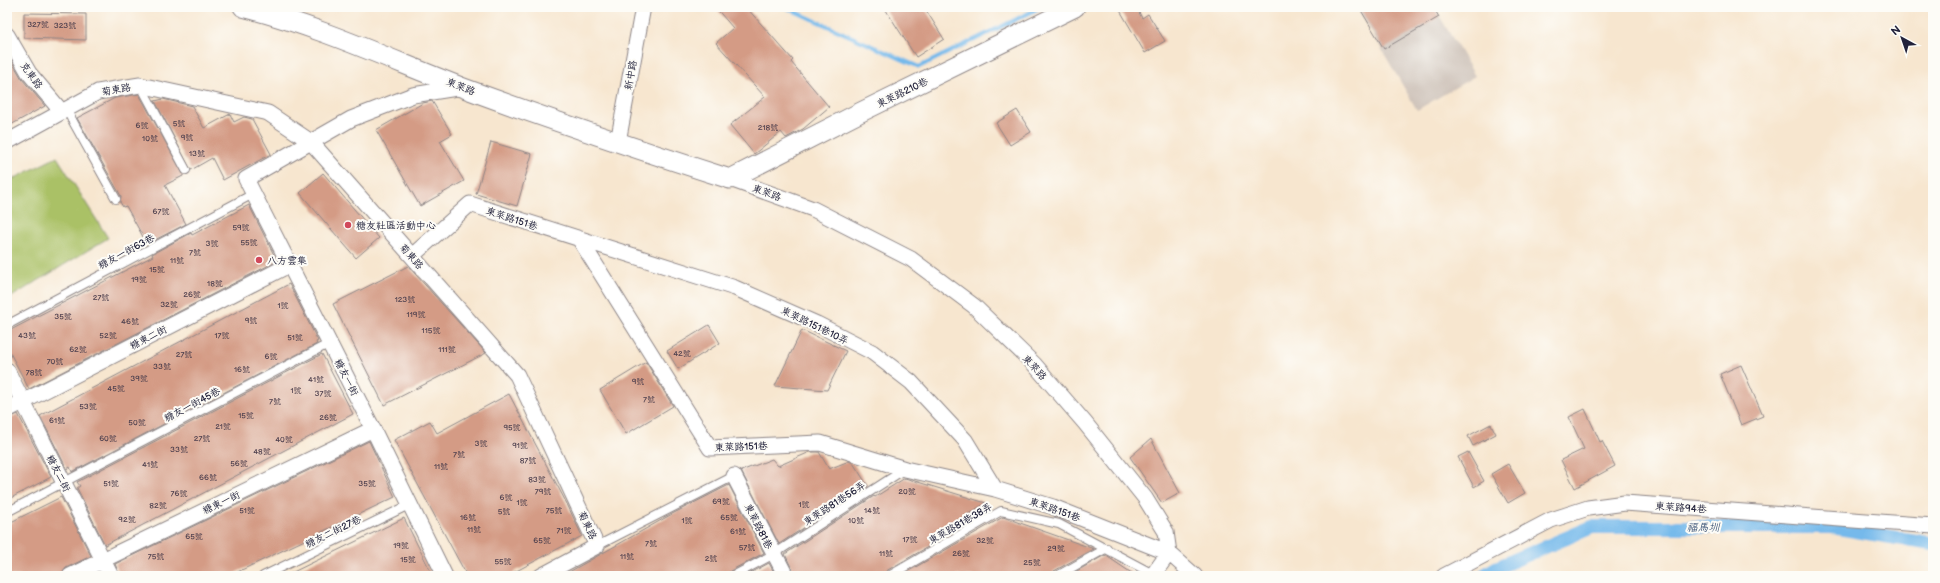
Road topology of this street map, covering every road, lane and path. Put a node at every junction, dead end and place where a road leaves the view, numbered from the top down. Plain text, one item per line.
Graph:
1 (243, 7) edge
2 (643, 7) edge
3 (1075, 7) edge
4 (7, 35) edge
5 (140, 85) junction
6 (463, 87) junction
7 (64, 110) junction
8 (7, 142) edge
9 (311, 142) junction
10 (618, 142) junction
11 (186, 170) dead end
12 (730, 179) junction
13 (253, 194) junction
14 (116, 199) dead end
15 (580, 240) junction
16 (412, 256) junction
17 (289, 264) junction
18 (7, 325) edge
19 (330, 343) junction
20 (7, 370) edge
21 (23, 402) junction
22 (7, 410) edge
23 (373, 429) junction
24 (905, 469) junction
25 (734, 476) joint
26 (64, 483) junction
27 (995, 489) junction
28 (411, 504) junction
29 (7, 512) edge
30 (1933, 526) edge
31 (597, 546) junction
32 (1107, 548) junction
33 (1169, 553) junction
34 (774, 554) junction
35 (102, 559) junction
36 (1152, 575) edge
37 (70, 576) edge
38 (111, 576) edge
39 (263, 576) edge
40 (444, 576) edge
41 (541, 576) edge
42 (733, 576) edge
43 (786, 576) edge
44 (889, 576) edge
45 (1057, 576) edge
46 (1195, 576) edge
47 (1444, 576) edge

1 - 6 street, 東萊路
2 - 10 street, 新中路
3 - 12 street, 東萊路210巷
4 - 7 street, 克東路
5 - 7 street, 菊東路
5 - 9 street, 菊東路
5 - 11 lane
6 - 9 street
6 - 10 street, 東萊路
7 - 8 street, 菊東路
7 - 14 lane
9 - 13 street, 糖友一街
9 - 16 street, 菊東路
10 - 12 street, 東萊路
12 - 33 street, 東萊路
13 - 17 street, 糖友一街
13 - 18 lane, 糖友一街63巷
15 - 16 street, 東萊路151巷
15 - 24 street, 東萊路151巷
15 - 27 street, 東萊路151巷10弄
16 - 31 street, 菊東路
17 - 19 street, 糖友一街
17 - 21 street, 糖東二街
19 - 23 street, 糖友一街
19 - 26 lane, 糖友一街45巷
20 - 21 street, 糖友二街
21 - 22 street, 糖東二街
21 - 26 street, 糖友二街
23 - 28 street, 糖友一街
23 - 35 street, 糖東一街
24 - 27 street, 東萊路151巷
24 - 34 lane, 東萊路81巷56弄
25 - 31 lane
25 - 34 street, 東萊路81巷
26 - 29 lane, 糖友一街45巷
26 - 35 street, 糖友二街
27 - 33 street, 東萊路151巷
28 - 39 lane, 糖友二街27巷
28 - 40 street, 糖友一街
30 - 47 street, 東萊路94巷
31 - 41 street, 菊東路
32 - 36 lane, 東萊路81巷38弄
32 - 44 lane, 東萊路81巷38弄
32 - 45 lane
33 - 36 street
33 - 46 street
34 - 42 lane, 東萊路81巷56弄
34 - 43 street, 東萊路81巷
35 - 37 street, 糖東一街
35 - 38 street, 糖友二街

